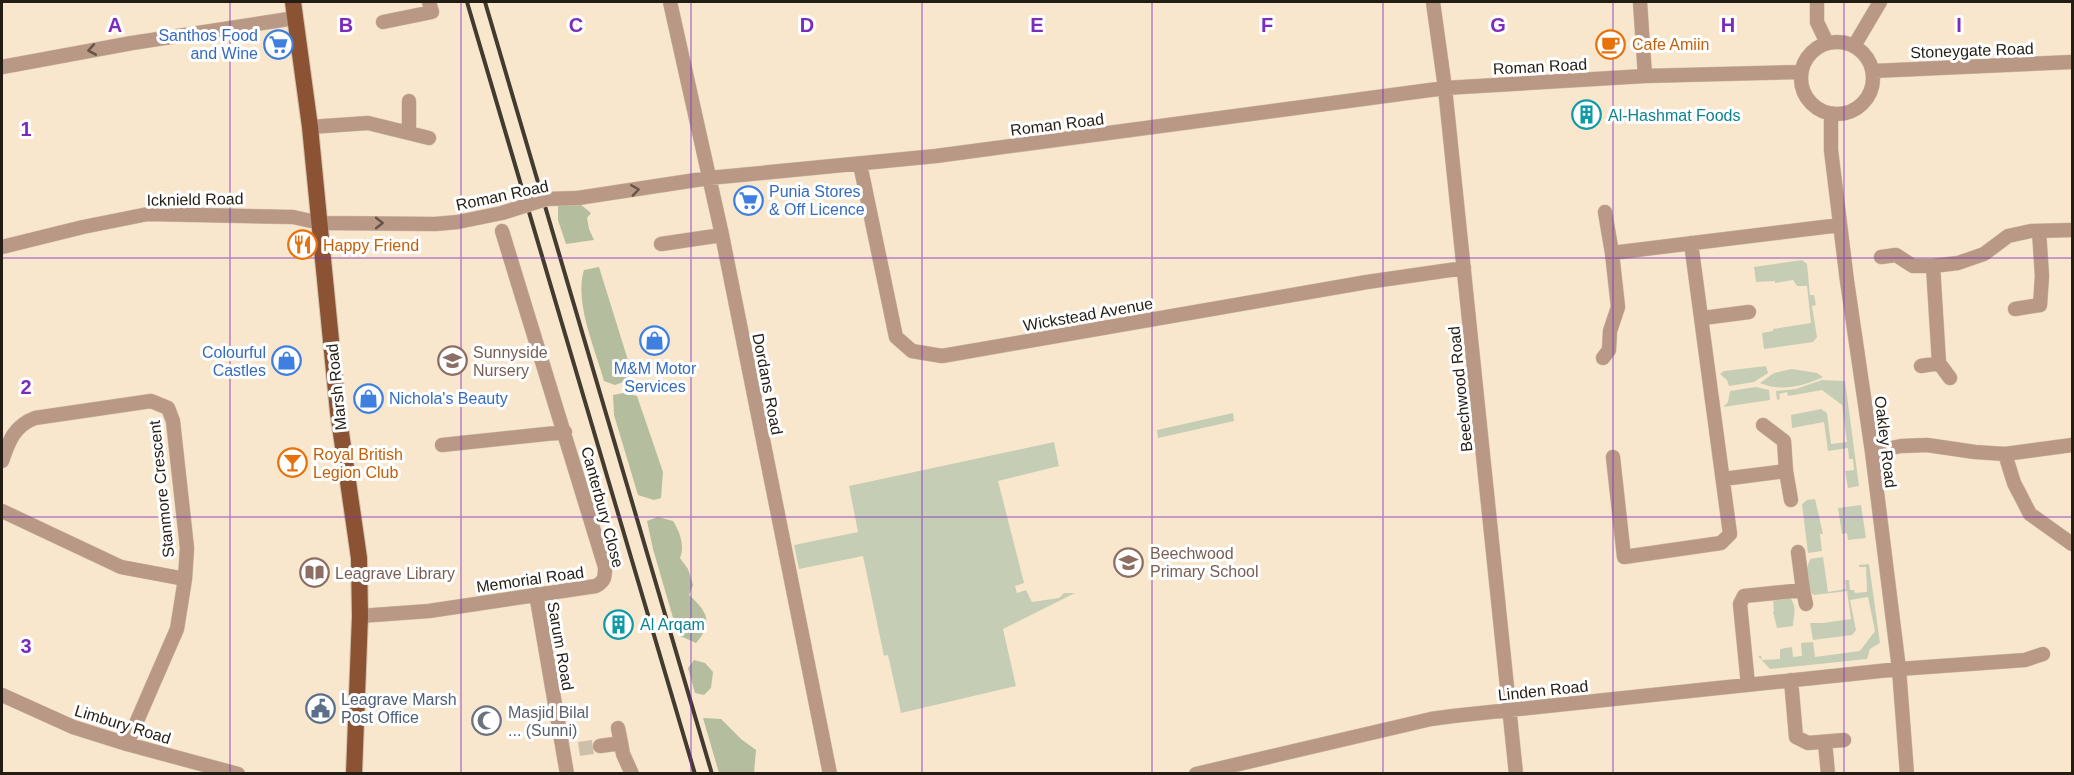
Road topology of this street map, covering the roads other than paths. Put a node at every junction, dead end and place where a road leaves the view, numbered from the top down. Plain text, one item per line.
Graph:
1 (429, 2) edge
2 (670, 2) edge
3 (1433, 2) edge
4 (1640, 2) edge
5 (1817, 2) edge
6 (1880, 2) edge
7 (294, 10) edge
8 (383, 22) dead end
9 (1827, 43) junction
10 (1854, 46) junction
11 (2073, 62) edge
12 (2, 67) edge
13 (1873, 71) junction
14 (1800, 72) junction
15 (1645, 76) junction
16 (1446, 88) junction
17 (409, 101) dead end
18 (1831, 114) junction
19 (310, 128) junction
20 (410, 133) junction
21 (429, 138) dead end
22 (860, 164) junction
23 (709, 178) junction
24 (1605, 212) dead end
25 (320, 223) junction
26 (1840, 225) junction
27 (2073, 230) edge
28 (502, 231) dead end
29 (2039, 231) junction
30 (722, 235) junction
31 (1691, 243) junction
32 (661, 244) dead end
33 (2, 247) edge
34 (1612, 253) junction
35 (1881, 257) dead end
36 (1933, 266) junction
37 (1464, 268) junction
38 (2015, 309) dead end
39 (1749, 312) dead end
40 (1703, 318) junction
41 (1603, 357) dead end
42 (1939, 363) junction
43 (1921, 366) dead end
44 (1950, 378) dead end
45 (1763, 425) dead end
46 (565, 432) junction
47 (442, 445) dead end
48 (2073, 445) edge
49 (1872, 452) junction
50 (2005, 454) junction
51 (1613, 457) dead end
52 (2, 461) edge
53 (1786, 471) junction
54 (1723, 479) junction
55 (1791, 500) dead end
56 (2, 511) edge
57 (2073, 544) edge
58 (1798, 552) dead end
59 (185, 579) junction
60 (596, 586) joint
61 (1803, 590) junction
62 (536, 594) junction
63 (1806, 604) dead end
64 (360, 616) junction
65 (2043, 654) dead end
66 (1899, 669) junction
67 (1791, 680) junction
68 (1748, 685) junction
69 (2, 695) edge
70 (1509, 710) junction
71 (618, 728) dead end
72 (1844, 740) dead end
73 (1825, 742) junction
74 (621, 743) junction
75 (127, 744) junction
76 (600, 746) tunnel mouth
77 (579, 749) tunnel mouth
78 (564, 751) junction
79 (238, 774) edge
80 (354, 774) edge
81 (567, 774) edge
82 (632, 774) edge
83 (830, 774) edge
84 (1196, 774) edge
85 (1516, 774) edge
86 (1828, 774) edge
87 (1907, 774) edge

1 - 8 street
2 - 23 street, Dordans Road
3 - 16 street, Beechwood Road
4 - 15 street
5 - 9 street
6 - 10 street
7 -> 12 street
7 - 19 main road, Marsh Road
9 - 10 street
9 - 14 street
10 - 13 street
11 - 13 street, Stoneygate Road
13 - 18 street
14 - 15 street, Roman Road
14 - 18 street
15 - 16 street, Roman Road
16 - 22 street, Roman Road
16 - 37 street, Beechwood Road
17 - 20 street
18 - 26 street, Oakley Road
19 - 20 street
19 - 25 main road, Marsh Road
20 - 21 street
22 - 23 street, Roman Road
22 - 37 street, Wickstead Avenue
25 -> 23 street, Roman Road, bridge
23 - 30 street, Dordans Road
24 - 34 street
25 - 33 street, Icknield Road
25 - 64 main road, Marsh Road
26 - 31 street
26 - 49 street, Oakley Road
27 - 29 street
28 - 46 street, Canterbury Close
29 - 36 street
29 - 38 street
30 - 32 street
30 - 83 street, Dordans Road
31 - 34 street
31 - 40 street
34 - 41 street
35 - 36 street
36 - 42 street
37 - 70 street, Beechwood Road
39 - 40 street
40 - 54 street
42 - 43 street
42 - 44 street
45 - 53 street
46 - 47 street, Canterbury Close
46 - 60 street, Canterbury Close
48 - 50 street
49 - 50 street
49 - 66 street, Oakley Road
50 - 57 street
51 - 54 street
52 - 59 street, Stanmore Crescent
53 - 54 street
53 - 55 street
56 - 59 street, Stanmore Crescent
58 - 61 street
59 - 75 street, Stanmore Crescent
60 - 62 street, Memorial Road
61 - 63 street
61 - 68 street
62 - 64 street, Memorial Road
62 - 78 street, Sarum Road
64 - 80 main road, Marsh Road
65 - 66 street, Linden Road
66 - 67 street, Linden Road
66 - 87 street, Oakley Road
67 - 68 street, Linden Road
67 - 73 street
68 - 70 street, Linden Road
69 - 75 street, Limbury Road
70 - 84 street, Linden Road
70 - 85 street, Beechwood Road
71 - 74 street
72 - 73 street
73 - 86 street
74 - 76 street
74 - 82 street
75 - 79 street, Limbury Road
77 - 78 street
78 - 81 street, Sarum Road

